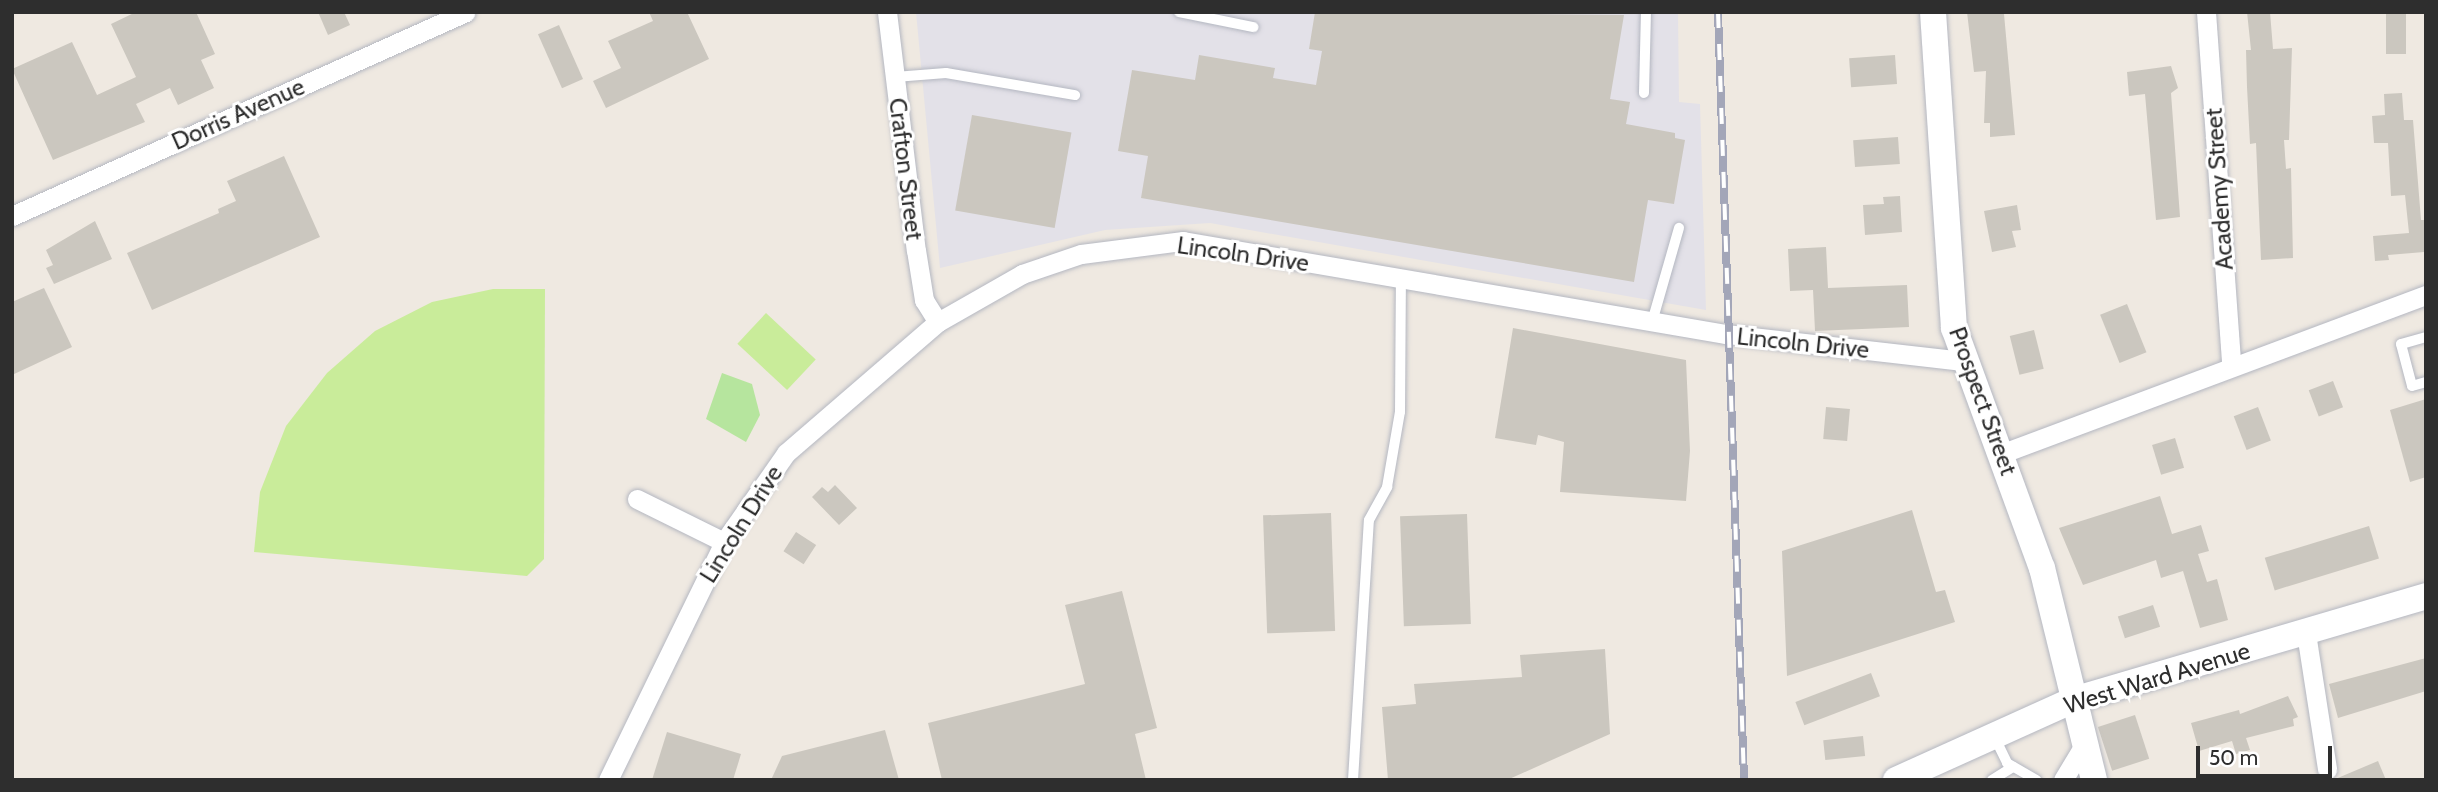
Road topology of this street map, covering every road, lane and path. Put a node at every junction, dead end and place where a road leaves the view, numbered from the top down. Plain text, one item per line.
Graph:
1 (465, 12) edge
2 (887, 12) edge
3 (1179, 12) edge
4 (1646, 12) edge
5 (1933, 12) edge
6 (2206, 12) edge
7 (1253, 27) dead end
8 (895, 77) junction
9 (1644, 93) dead end
10 (1074, 94) dead end
11 (12, 216) edge
12 (1679, 228) dead end
13 (1401, 278) junction
14 (2426, 295) edge
15 (938, 321) junction
16 (1651, 322) junction
17 (2426, 337) edge
18 (1964, 361) junction
19 (2231, 365) junction
20 (2426, 382) edge
21 (2003, 453) junction
22 (636, 499) dead end
23 (724, 542) junction
24 (2426, 596) edge
25 (2306, 633) junction
26 (2073, 700) junction
27 (1995, 738) junction
28 (2084, 745) junction
29 (2013, 767) junction
30 (2327, 769) dead end
31 (2034, 779) edge
32 (608, 780) edge
33 (1353, 780) edge
34 (1896, 780) edge
35 (1992, 780) edge
36 (2063, 780) edge
37 (2094, 780) edge

1 - 11 street, Dorris Avenue
2 - 8 street, Crafton Street
3 - 7 lane
4 - 9 lane
5 - 18 street, Prospect Street
6 - 19 street, Academy Street
8 - 10 lane
8 - 15 street, Crafton Street
12 - 16 lane
13 - 15 street, Lincoln Drive
13 - 16 street, Lincoln Drive
13 - 33 lane
14 - 19 street
15 - 23 street, Lincoln Drive
16 - 18 street, Lincoln Drive
17 - 20 lane
18 - 21 street, Prospect Street
19 - 21 street
21 - 26 street, Prospect Street
22 - 23 street
23 - 32 street, Lincoln Drive
24 - 25 street, West Ward Avenue
25 - 26 street, West Ward Avenue
25 - 30 street
26 - 27 street, West Ward Avenue
26 - 28 street, Prospect Street
27 - 29 lane
27 - 34 street, West Ward Avenue
28 - 36 street
28 - 37 street, Prospect Street
29 - 31 lane
29 - 35 lane

